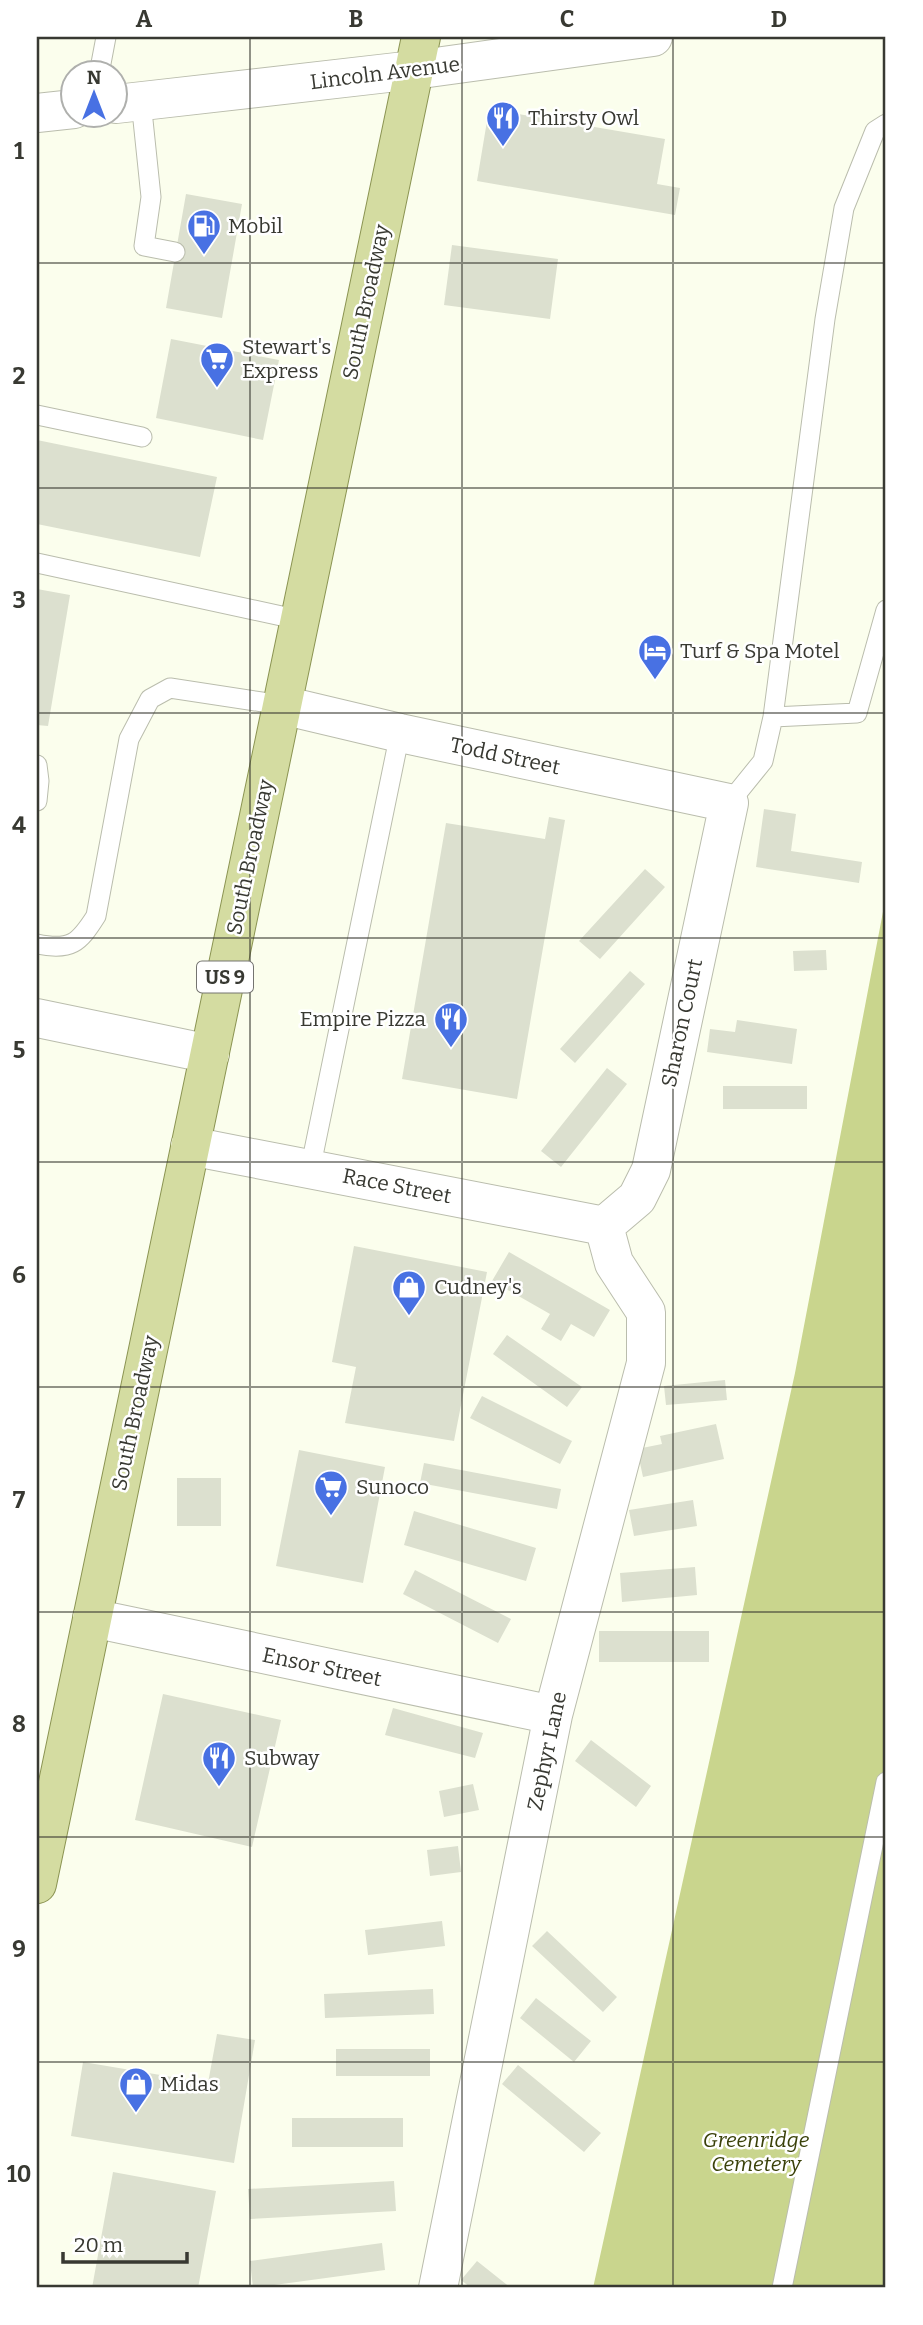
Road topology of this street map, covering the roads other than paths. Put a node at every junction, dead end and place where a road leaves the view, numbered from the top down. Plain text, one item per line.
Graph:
1 (106, 37) edge
2 (653, 37) edge
3 (417, 53) edge
4 (102, 60) edge
5 (130, 102) edge
6 (130, 110) edge
7 (60, 111) edge
8 (37, 113) edge
9 (886, 124) edge
10 (176, 252) dead end
11 (37, 415) edge
12 (142, 437) dead end
13 (37, 563) edge
14 (886, 610) edge
15 (300, 620) junction
16 (282, 705) junction
17 (773, 717) junction
18 (400, 733) junction
19 (37, 765) edge
20 (37, 801) edge
21 (729, 803) junction
22 (37, 944) edge
23 (37, 1018) edge
24 (209, 1054) junction
25 (190, 1146) junction
26 (310, 1170) junction
27 (604, 1226) junction
28 (92, 1618) junction
29 (553, 1715) junction
30 (886, 1782) edge
31 (37, 1884) edge
32 (438, 2288) edge
33 (782, 2288) edge

1 - 4 lane
2 - 3 street, Lincoln Avenue
3 - 5 street, Lincoln Avenue
3 - 15 main road, South Broadway / US 9
6 - 10 lane
7 - 8 street
9 - 17 lane
11 - 12 lane
13 - 15 lane
14 - 17 lane
15 - 16 main road, South Broadway / US 9
16 - 18 street, Todd Street
16 - 22 lane
16 - 24 main road, South Broadway / US 9
17 - 21 lane
18 - 21 street, Todd Street
18 - 26 lane
19 - 20 lane
21 - 27 street, Sharon Court
23 - 24 street
24 - 25 main road, South Broadway / US 9
25 - 26 street, Race Street
25 - 28 main road, South Broadway / US 9
26 - 27 street, Race Street
27 - 29 street, Zephyr Lane
28 - 29 street, Ensor Street
28 - 31 main road, South Broadway / US 9
29 - 32 street, Zephyr Lane
30 - 33 lane

